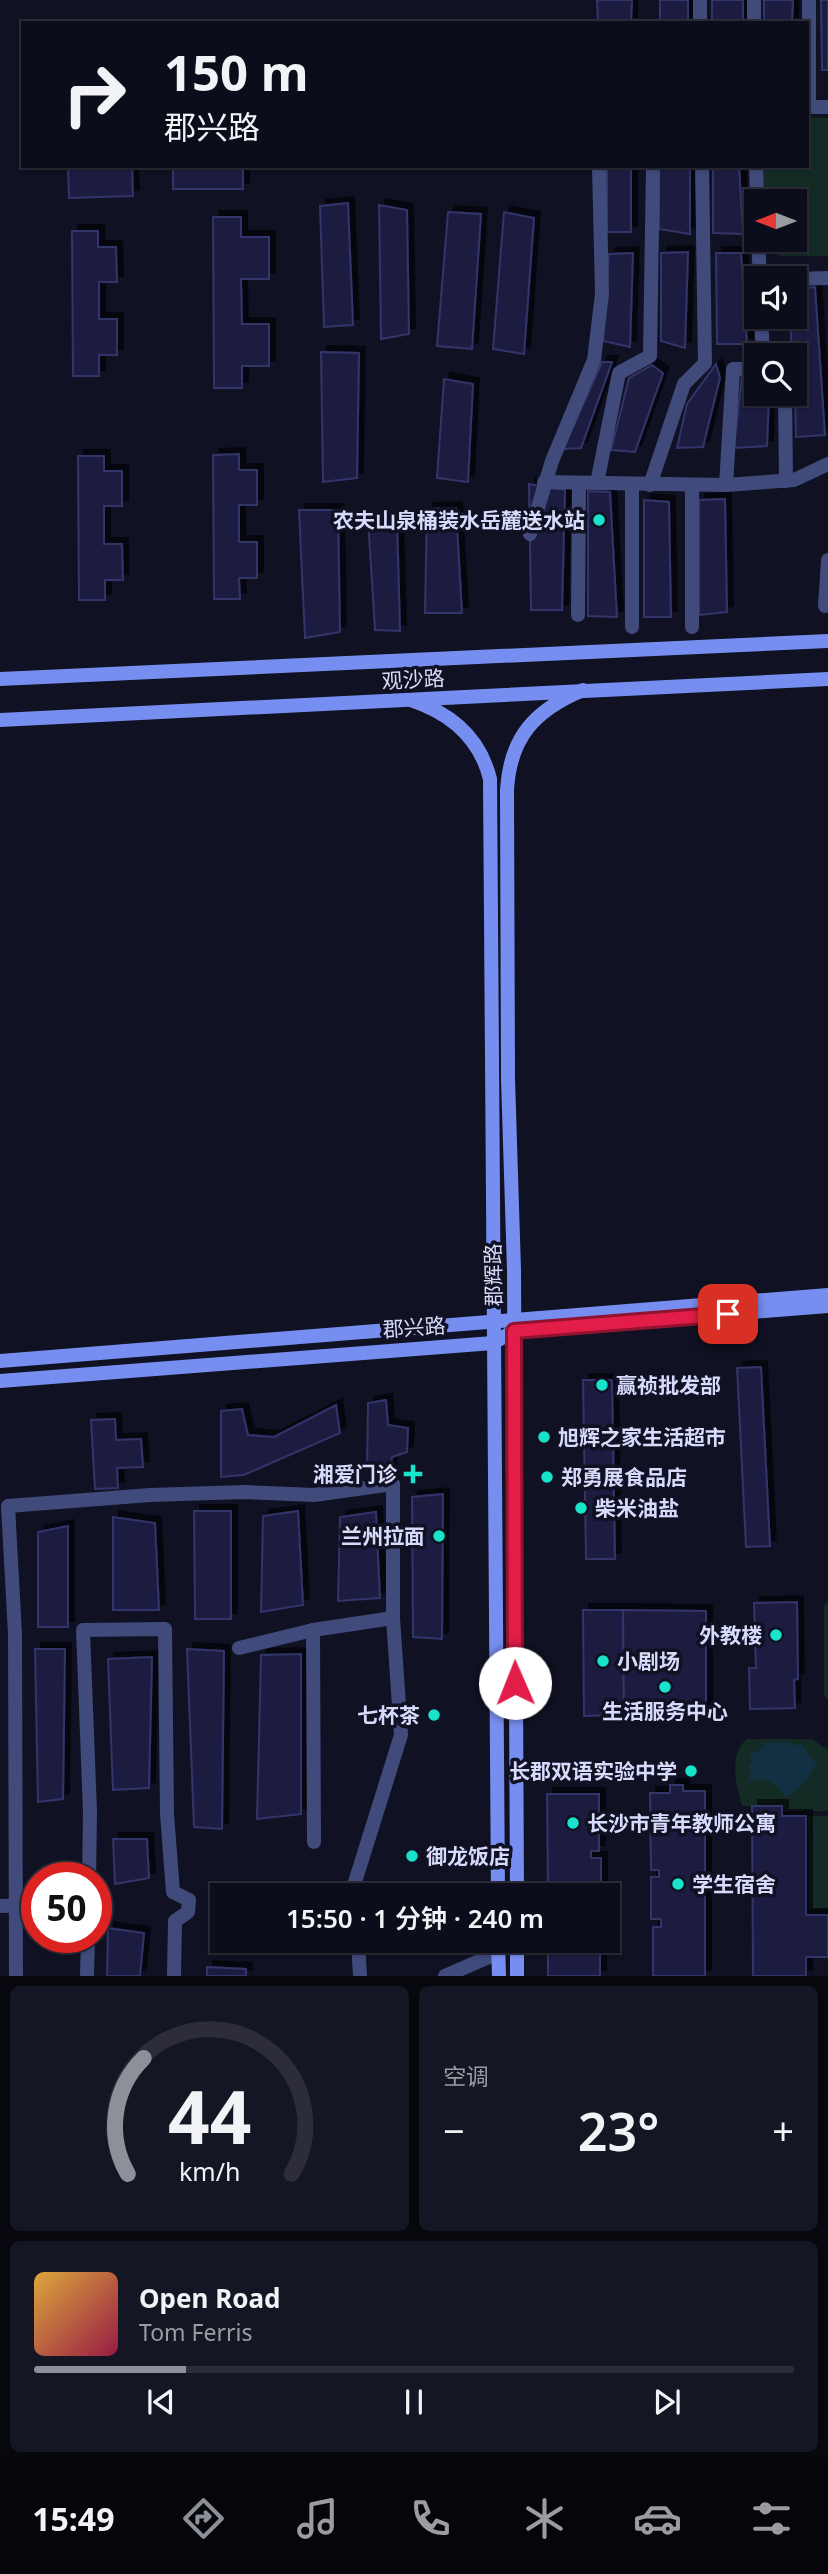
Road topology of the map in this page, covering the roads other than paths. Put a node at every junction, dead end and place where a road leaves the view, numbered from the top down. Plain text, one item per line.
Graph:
1 (700, 0) edge
2 (754, 0) edge
3 (810, 0) edge
4 (700, 21) edge
5 (754, 21) edge
6 (809, 54) edge
7 (809, 107) edge
8 (828, 107) edge
9 (599, 168) edge
10 (653, 168) edge
11 (702, 168) edge
12 (756, 168) edge
13 (757, 189) edge
14 (828, 278) edge
15 (807, 279) edge
16 (744, 369) edge
17 (785, 406) edge
18 (828, 464) edge
19 (786, 481) junction
20 (544, 482) junction
21 (579, 483) junction
22 (597, 483) junction
23 (632, 484) junction
24 (650, 485) junction
25 (726, 485) junction
26 (692, 486) junction
27 (530, 534) dead end
28 (828, 560) edge
29 (825, 606) dead end
30 (578, 615) dead end
31 (632, 627) dead end
32 (692, 627) dead end
33 (828, 640) edge
34 (0, 679) edge
35 (828, 679) edge
36 (583, 690) junction
37 (411, 700) junction
38 (0, 720) edge
39 (828, 1295) edge
40 (828, 1306) edge
41 (493, 1321) junction
42 (514, 1325) junction
43 (493, 1343) junction
44 (0, 1361) edge
45 (0, 1381) edge
46 (393, 1618) junction
47 (313, 1630) junction
48 (239, 1648) dead end
49 (314, 1843) dead end
50 (89, 1862) edge
51 (355, 1883) edge
52 (498, 1883) edge
53 (517, 1883) edge
54 (16, 1905) junction
55 (21, 1905) edge
56 (0, 1906) edge
57 (88, 1953) edge
58 (359, 1953) edge
59 (487, 1953) edge
60 (498, 1953) edge
61 (517, 1953) edge
62 (16, 1976) edge
63 (87, 1976) edge
64 (174, 1976) edge
65 (360, 1976) edge
66 (445, 1976) edge
67 (499, 1976) edge
68 (517, 1976) edge

1 - 4 street
2 - 5 street
3 - 6 street
7 - 8 street
9 - 20 street
10 - 22 street
11 - 24 street
12 - 13 street
14 - 15 street
16 - 25 street
17 - 19 street
18 - 19 street
19 - 25 street
20 - 21 street
20 - 27 street
21 - 22 street
21 - 30 street
22 - 23 street
23 - 24 street
23 - 31 street
24 - 26 street
25 - 26 street
26 - 32 street
28 - 29 street
33 - 34 main road, 观沙路
35 - 36 main road, 观沙路
36 - 37 main road, 观沙路
36 - 42 main road, 郡辉路
37 - 38 main road, 观沙路
37 - 41 main road, 郡辉路
39 - 42 main road, 郡兴路
40 - 42 main road, 郡兴路
41 - 42 main road, 郡兴路
41 - 43 main road, 郡辉路
41 - 44 main road, 郡兴路
42 - 43 main road, 郡兴路
42 - 53 main road, 郡辉路
43 - 45 main road, 郡兴路
43 - 52 main road, 郡辉路
46 - 47 street
46 - 51 street
46 - 54 street
47 - 48 street
47 - 49 street
50 - 64 street
54 - 55 street
54 - 56 street
54 - 62 street
57 - 63 street
58 - 65 street
59 - 66 street
60 - 67 main road
61 - 68 main road

